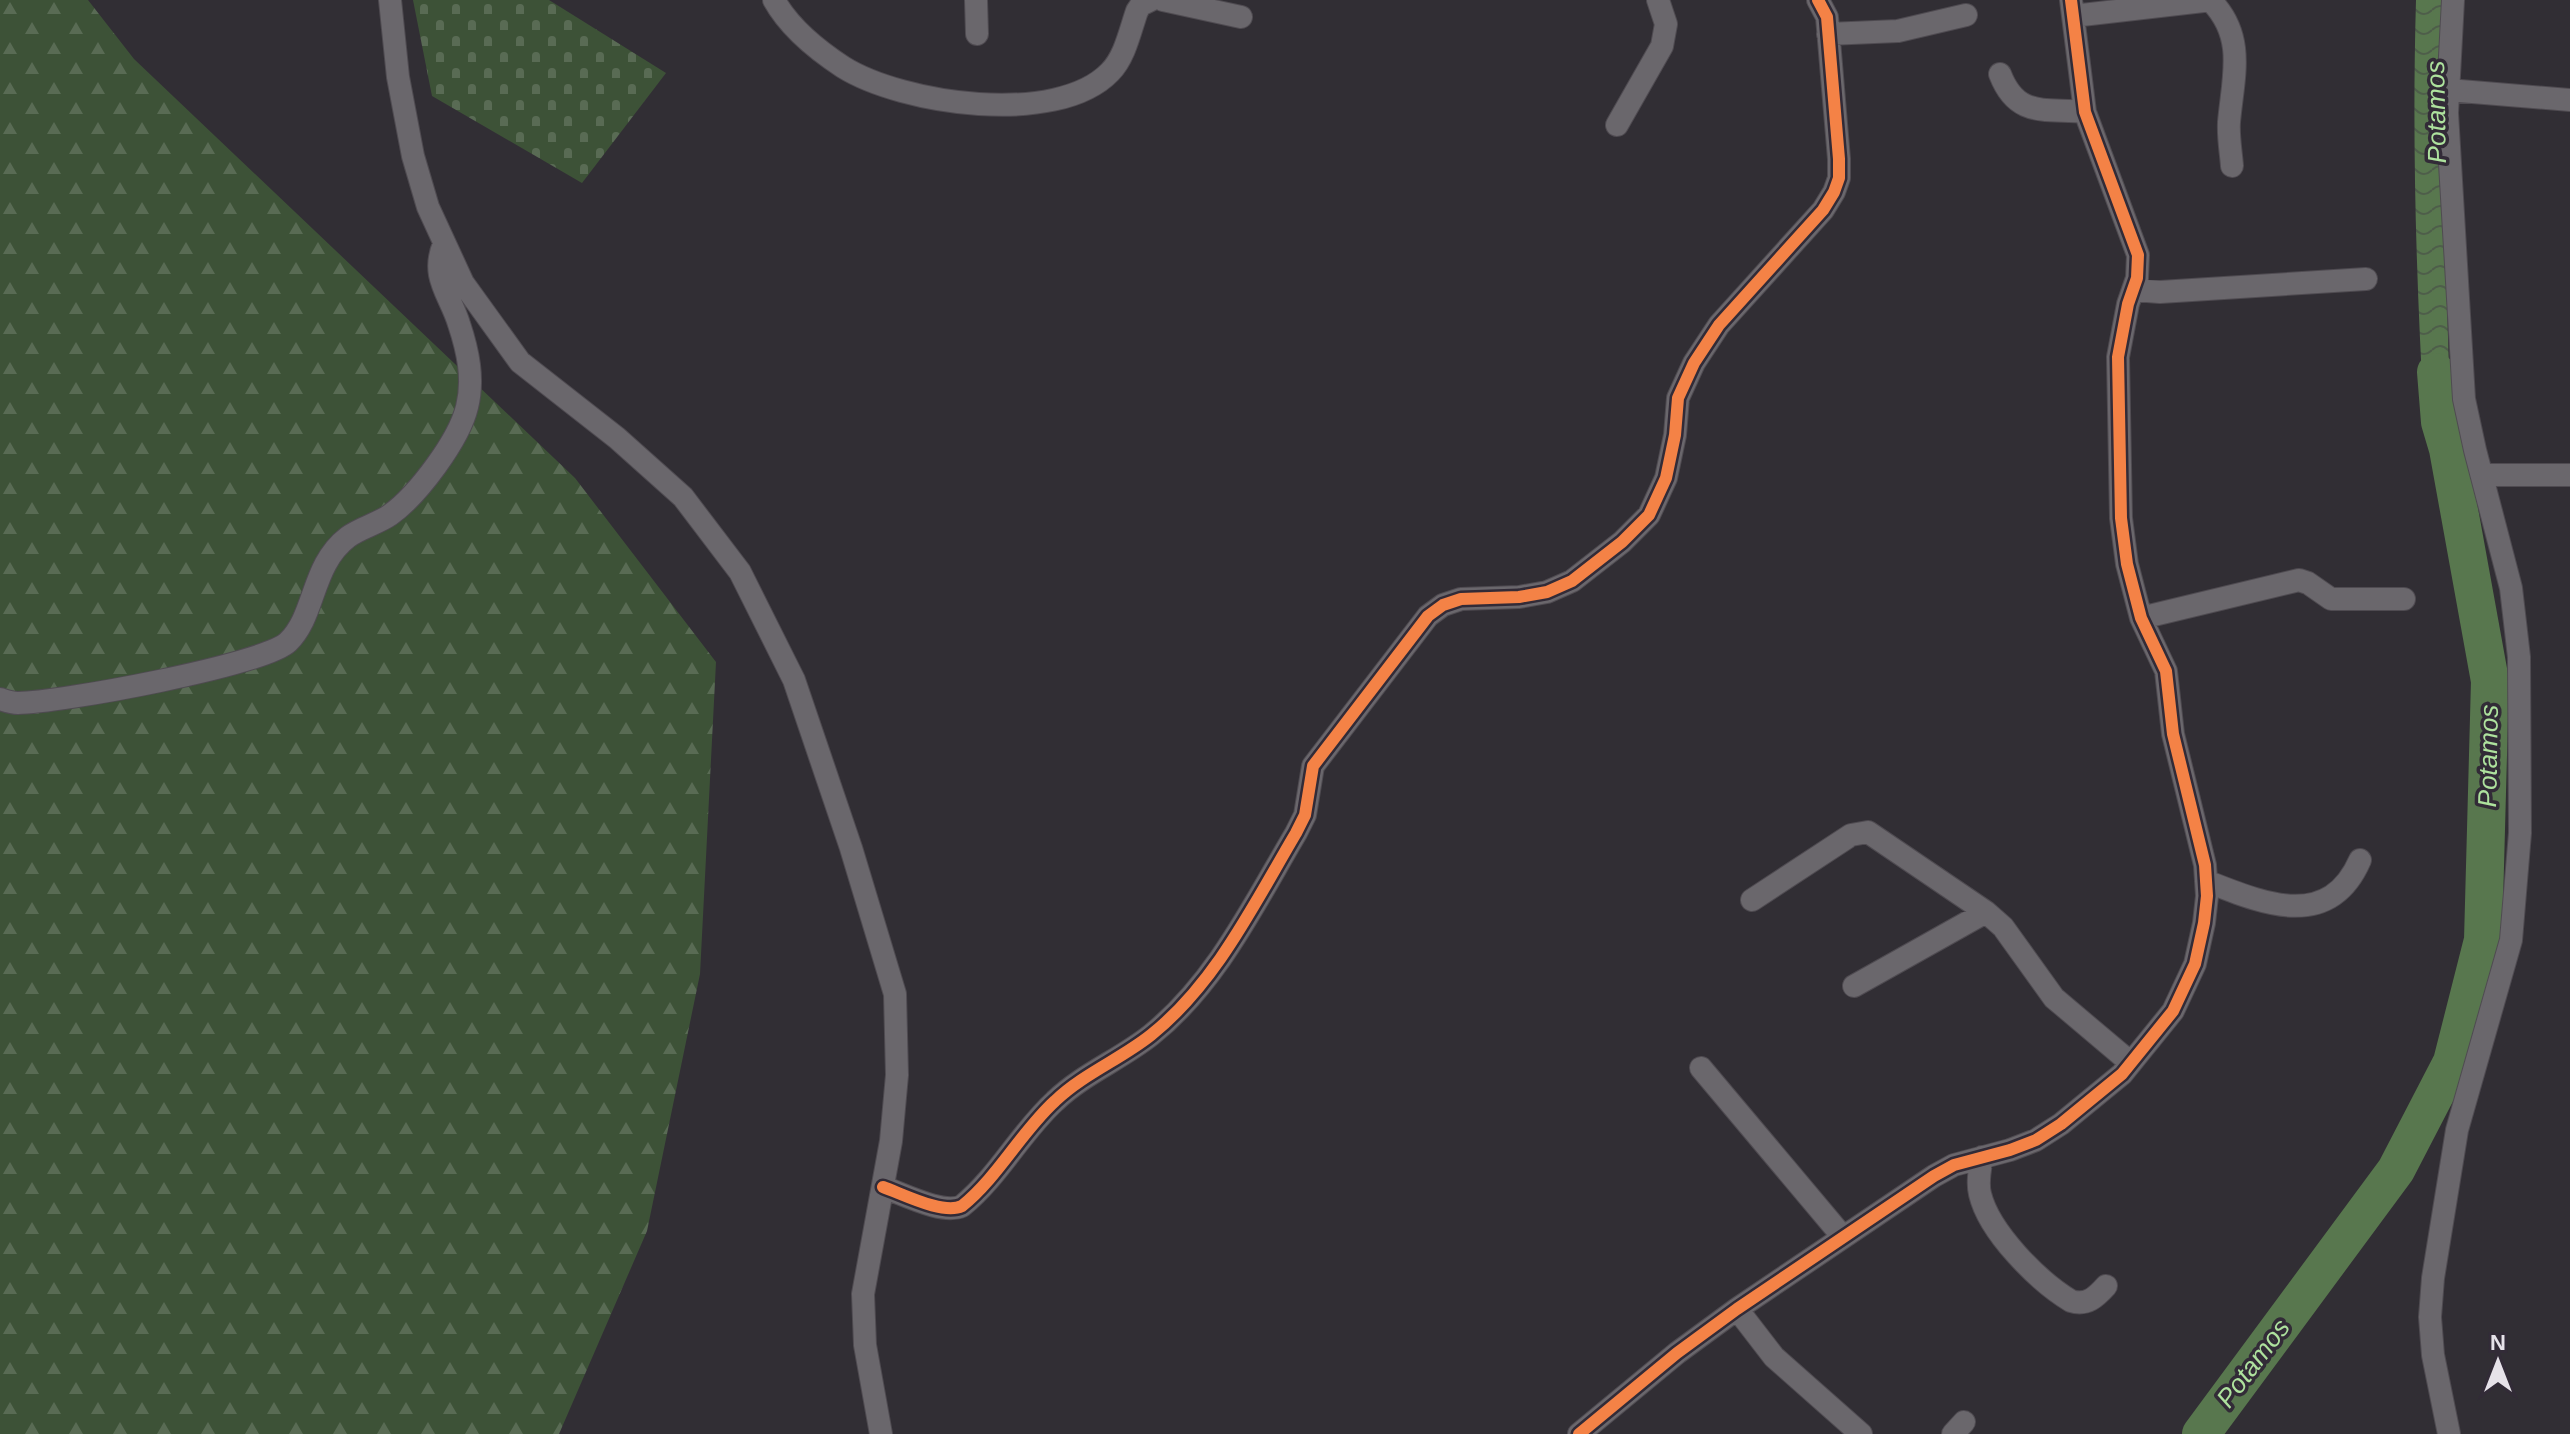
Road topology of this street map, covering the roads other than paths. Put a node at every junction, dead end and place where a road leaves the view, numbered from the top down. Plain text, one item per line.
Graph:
1 (390, 0) edge
2 (774, 0) edge
3 (976, 0) edge
4 (1151, 0) edge
5 (1163, 0) edge
6 (1658, 0) edge
7 (1818, 0) edge
8 (2453, 0) edge
9 (2212, 1) edge
10 (2072, 8) edge
11 (1966, 15) dead end
12 (1241, 17) dead end
13 (977, 34) dead end
14 (1828, 34) junction
15 (2000, 74) dead end
16 (2448, 90) junction
17 (2570, 100) edge
18 (2085, 112) junction
19 (1617, 125) dead end
20 (2232, 166) dead end
21 (444, 244) junction
22 (2366, 279) dead end
23 (2134, 290) junction
24 (2482, 475) junction
25 (2570, 475) edge
26 (2404, 599) dead end
27 (2141, 618) junction
28 (0, 699) edge
29 (2360, 860) dead end
30 (2206, 881) junction
31 (1752, 900) dead end
32 (1986, 912) junction
33 (1854, 986) dead end
34 (2131, 1063) junction
35 (1701, 1068) dead end
36 (1982, 1157) junction
37 (883, 1187) junction
38 (1843, 1237) junction
39 (2106, 1286) dead end
40 (1737, 1309) junction
41 (881, 1434) edge
42 (1579, 1434) edge
43 (1861, 1434) edge
44 (2449, 1434) edge

1 - 21 street
2 - 4 street
3 - 13 street
5 - 12 street
6 - 19 street
7 - 14 street
8 - 16 street
9 - 10 street
9 - 20 street
10 - 18 street
11 - 14 street
14 - 37 street
15 - 18 street
16 - 17 street
16 - 24 street
18 - 23 street
21 - 28 street
21 - 37 street
22 - 23 street
23 - 27 street
24 - 25 street
24 - 44 street
26 - 27 street
27 - 30 street
29 - 30 street
30 - 34 street
31 - 32 street
32 - 33 street
32 - 34 street
34 - 36 street
35 - 38 street
36 - 38 street
36 - 39 street
37 - 41 street
38 - 40 street
40 - 42 street
40 - 43 street

